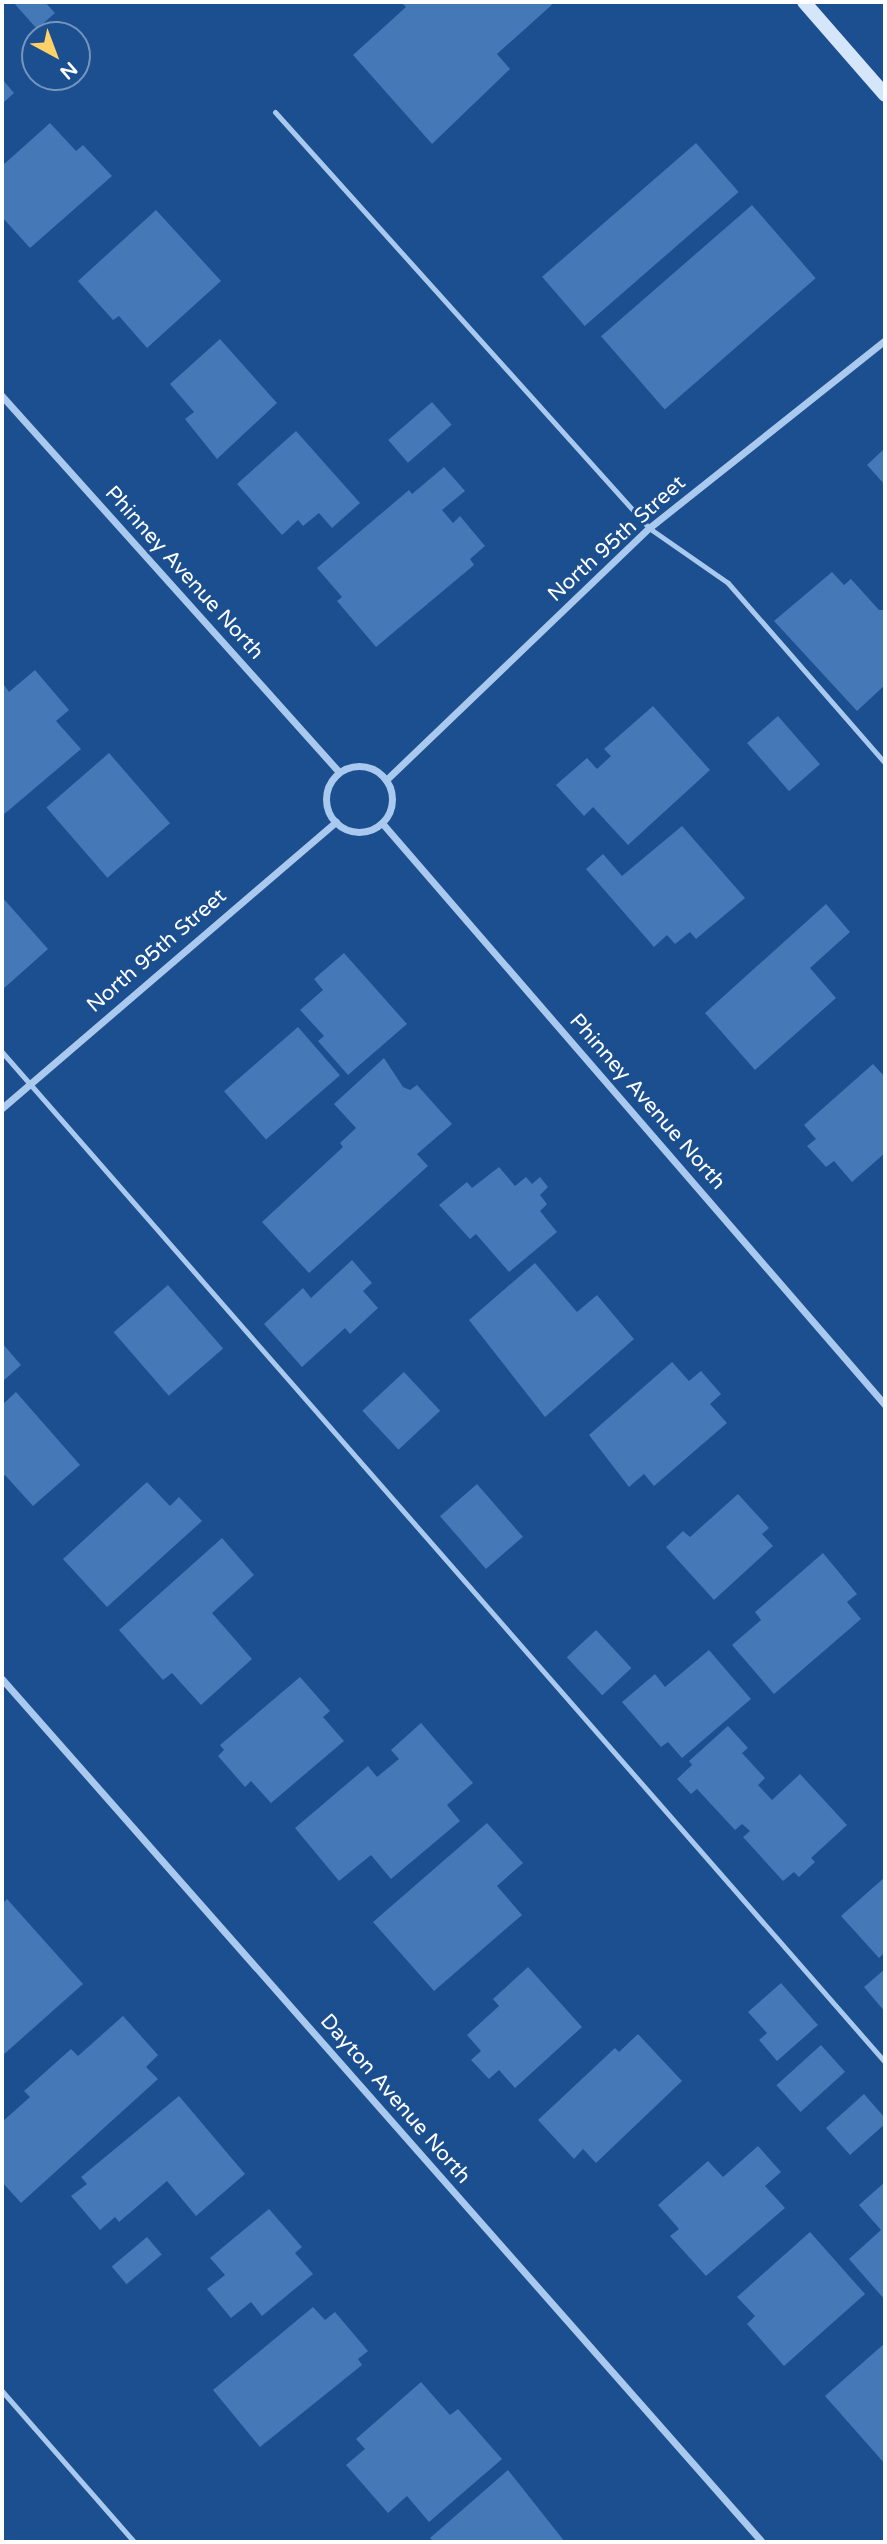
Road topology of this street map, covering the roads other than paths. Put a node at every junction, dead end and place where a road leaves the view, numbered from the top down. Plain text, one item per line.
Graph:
1 (804, 2) edge
2 (885, 95) edge
3 (275, 112) dead end
4 (885, 340) edge
5 (2, 396) edge
6 (649, 528) junction
7 (885, 763) edge
8 (339, 772) junction
9 (386, 780) junction
10 (336, 822) junction
11 (382, 822) junction
12 (2, 1052) edge
13 (29, 1084) junction
14 (2, 1108) edge
15 (885, 1405) edge
16 (2, 1679) edge
17 (885, 2062) edge
18 (2, 2391) edge
19 (134, 2542) edge
20 (762, 2542) edge

1 - 2 main road
3 - 6 lane
4 - 6 street, North 95th Street
5 - 8 street, Phinney Avenue North
6 - 7 lane
6 - 9 street, North 95th Street
8 - 9 street
8 - 10 street
9 - 11 street
10 - 11 street
10 - 13 street, North 95th Street
11 - 15 street, Phinney Avenue North
12 - 13 lane
13 - 14 street, North 95th Street
13 - 17 lane
16 - 20 street, Dayton Avenue North
18 - 19 lane

